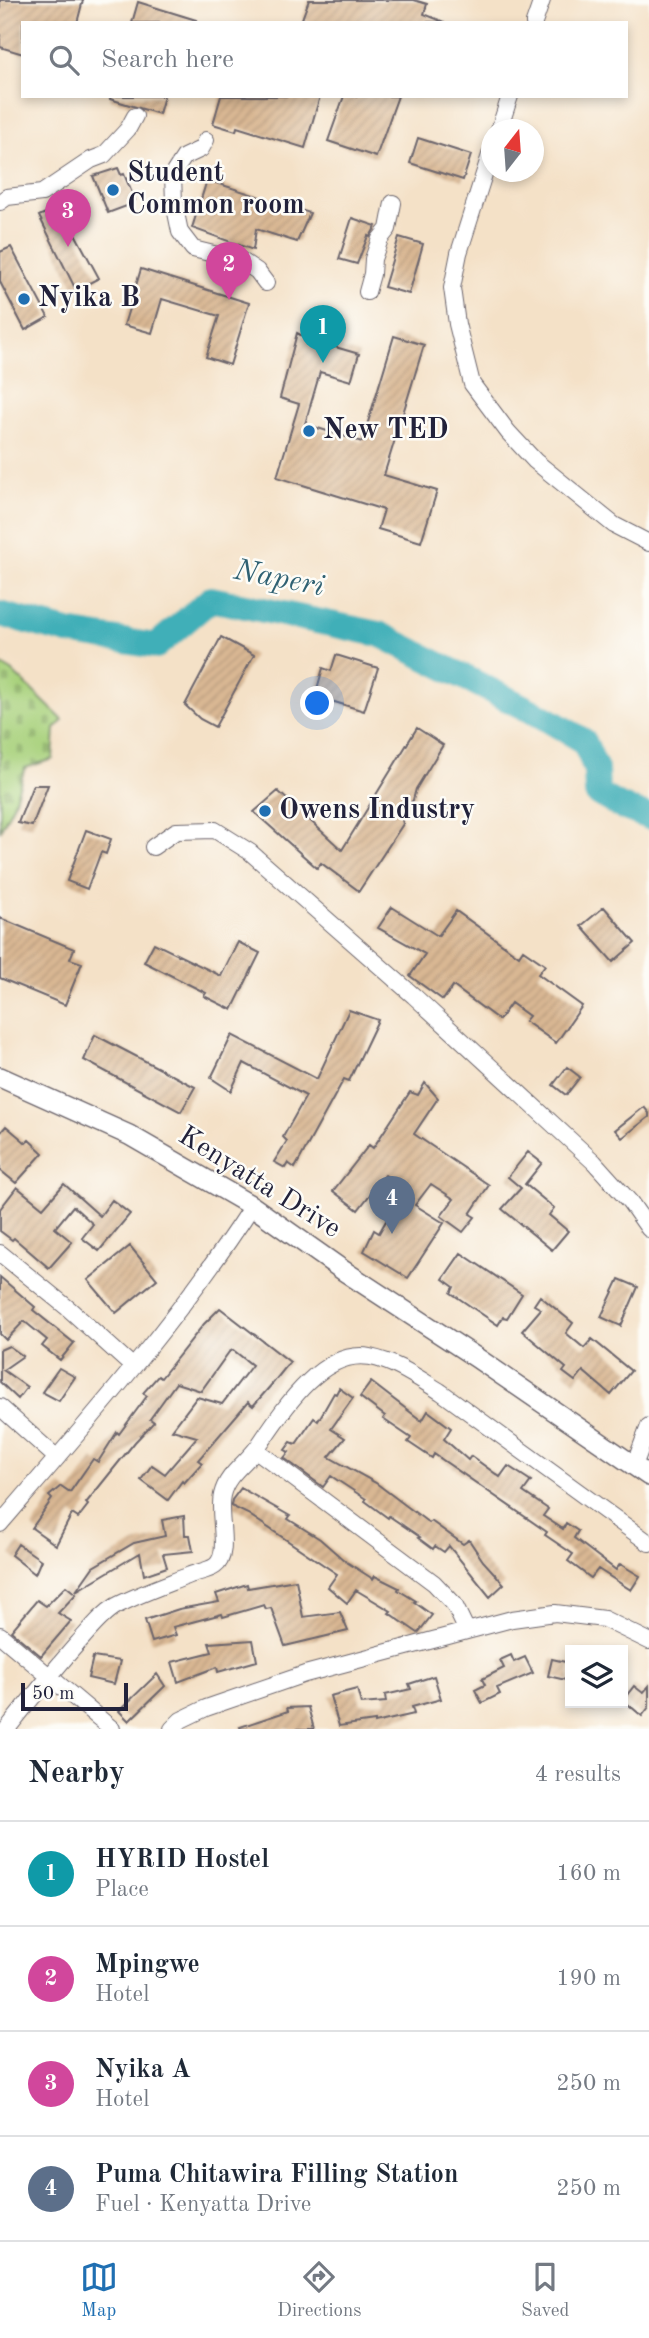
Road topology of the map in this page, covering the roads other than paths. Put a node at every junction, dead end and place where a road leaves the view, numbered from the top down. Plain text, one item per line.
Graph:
1 (542, 0) edge
2 (535, 21) edge
3 (509, 98) edge
4 (135, 116) dead end
5 (503, 119) edge
6 (206, 140) dead end
7 (482, 182) edge
8 (0, 202) edge
9 (393, 203) dead end
10 (266, 283) dead end
11 (367, 292) dead end
12 (649, 543) edge
13 (153, 847) dead end
14 (0, 1077) edge
15 (252, 1206) junction
16 (649, 1229) edge
17 (0, 1253) edge
18 (132, 1366) junction
19 (0, 1407) edge
20 (649, 1426) edge
21 (256, 1450) junction
22 (57, 1458) junction
23 (642, 1471) edge
24 (0, 1524) edge
25 (649, 1543) edge
26 (467, 1631) junction
27 (0, 1634) edge
28 (649, 1641) edge
29 (49, 1676) junction
30 (7, 1729) edge
31 (112, 1729) edge
32 (172, 1729) edge

1 - 2 street
3 - 5 street
4 - 8 street
6 - 10 street
7 - 12 street
9 - 11 street
13 - 16 street
14 - 15 main road, Kenyatta Drive
15 - 18 street
15 - 23 main road, Kenyatta Drive
17 - 18 street
18 - 22 street
19 - 22 street
20 - 23 street
21 - 25 street
21 - 26 street
21 - 29 street
22 - 24 street
26 - 28 street
26 - 32 street
27 - 29 street
29 - 30 street
29 - 31 street

